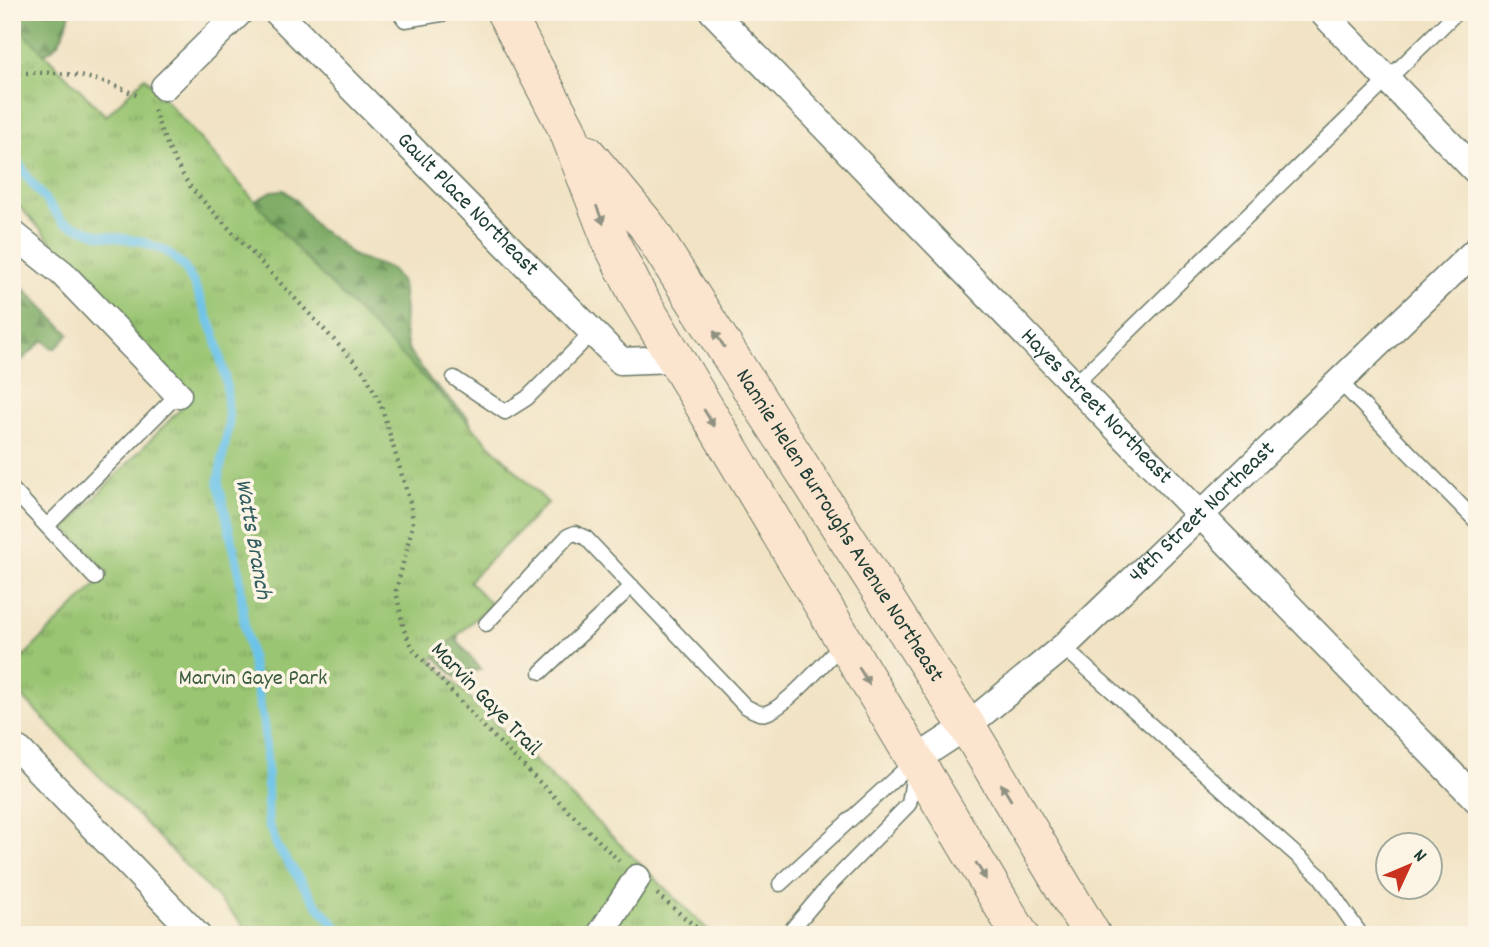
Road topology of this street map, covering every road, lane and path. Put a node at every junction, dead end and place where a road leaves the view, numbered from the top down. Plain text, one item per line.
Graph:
1 (240, 12) edge
2 (277, 12) edge
3 (399, 12) edge
4 (453, 12) edge
5 (505, 12) edge
6 (713, 12) edge
7 (1322, 12) edge
8 (1457, 12) edge
9 (12, 74) edge
10 (1387, 79) junction
11 (159, 99) junction
12 (567, 129) junction
13 (1477, 172) edge
14 (12, 233) edge
15 (1477, 249) edge
16 (593, 332) junction
17 (674, 359) junction
18 (454, 379) dead end
19 (1339, 381) junction
20 (1074, 384) junction
21 (178, 394) joint
22 (12, 489) edge
23 (1200, 515) junction
24 (1477, 522) edge
25 (47, 526) junction
26 (95, 578) dead end
27 (632, 586) junction
28 (486, 624) dead end
29 (844, 642) junction
30 (1063, 648) junction
31 (541, 672) dead end
32 (967, 726) junction
33 (16, 749) edge
34 (915, 760) junction
35 (1474, 792) edge
36 (637, 878) junction
37 (780, 884) dead end
38 (197, 935) edge
39 (600, 935) edge
40 (705, 935) edge
41 (787, 935) edge
42 (1020, 935) edge
43 (1092, 935) edge
44 (1361, 935) edge

1 - 11 street
2 - 16 street, Gault Place Northeast
3 - 4 lane
5 - 12 main road, Nannie Helen Burroughs Avenue Northeast
6 - 20 street, Hayes Street Northeast
7 - 10 street
8 - 10 lane
9 - 11 path
10 - 13 street
10 - 20 lane
11 - 36 path, Marvin Gaye Trail
12 -> 17 main road, Nannie Helen Burroughs Avenue Northeast
32 -> 12 main road, Nannie Helen Burroughs Avenue Northeast
14 - 21 street
15 - 19 street, 48th Street Northeast
16 - 17 street, Gault Place Northeast
16 - 18 lane
17 -> 29 main road, Nannie Helen Burroughs Avenue Northeast
19 - 23 street, 48th Street Northeast
19 - 24 lane
20 - 23 street, Hayes Street Northeast
21 - 25 lane
22 - 25 lane
23 - 30 street, 48th Street Northeast
23 - 35 street, Hayes Street Northeast
25 - 26 lane
27 - 28 lane
27 - 29 lane
27 - 31 lane
29 -> 34 main road, Nannie Helen Burroughs Avenue Northeast
30 - 32 street, 48th Street Northeast
30 - 44 lane
32 - 34 street, 48th Street Northeast
43 -> 32 main road, Nannie Helen Burroughs Avenue Northeast
33 - 38 street
34 - 37 lane
34 - 41 lane
34 -> 42 main road, Nannie Helen Burroughs Avenue Northeast
36 - 39 street
36 - 40 path, Marvin Gaye Trail

